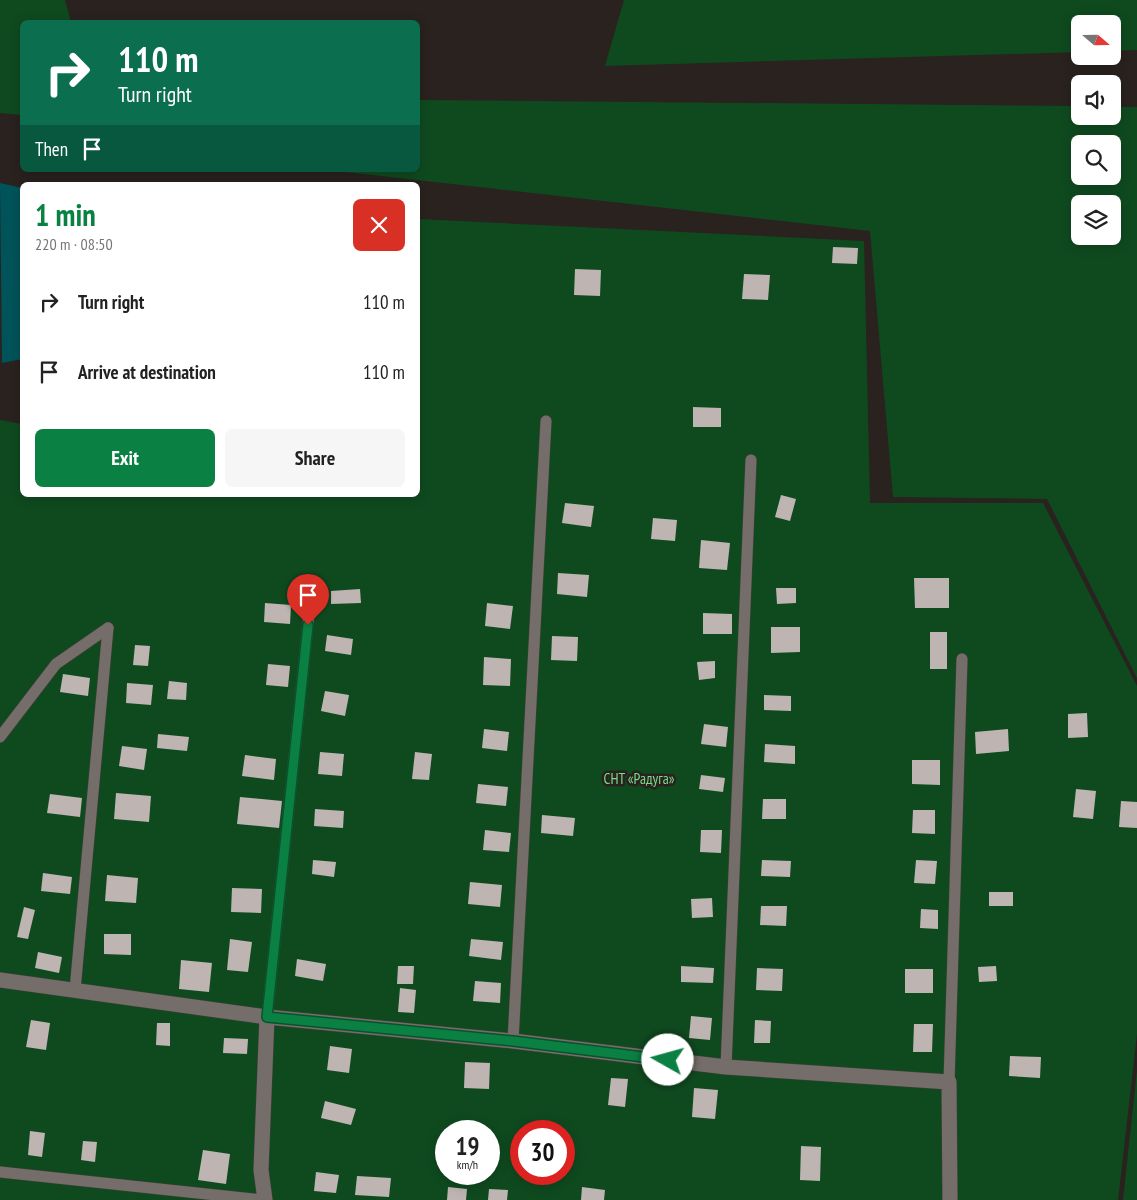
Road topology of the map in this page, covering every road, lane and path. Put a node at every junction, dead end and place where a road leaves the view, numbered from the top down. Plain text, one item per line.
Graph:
1 (546, 421) dead end
2 (751, 460) dead end
3 (312, 586) dead end
4 (962, 659) dead end
5 (0, 737) edge
6 (0, 980) edge
7 (75, 990) junction
8 (267, 1017) junction
9 (513, 1041) junction
10 (726, 1067) junction
11 (949, 1082) junction
12 (0, 1172) edge
13 (264, 1200) edge
14 (950, 1200) edge

1 - 9 lane
2 - 10 lane
3 - 8 lane
4 - 11 lane
5 - 7 lane
6 - 7 street
7 - 8 street
8 - 9 street
8 - 13 street
9 - 10 street
10 - 11 street
11 - 14 street
12 - 13 lane

